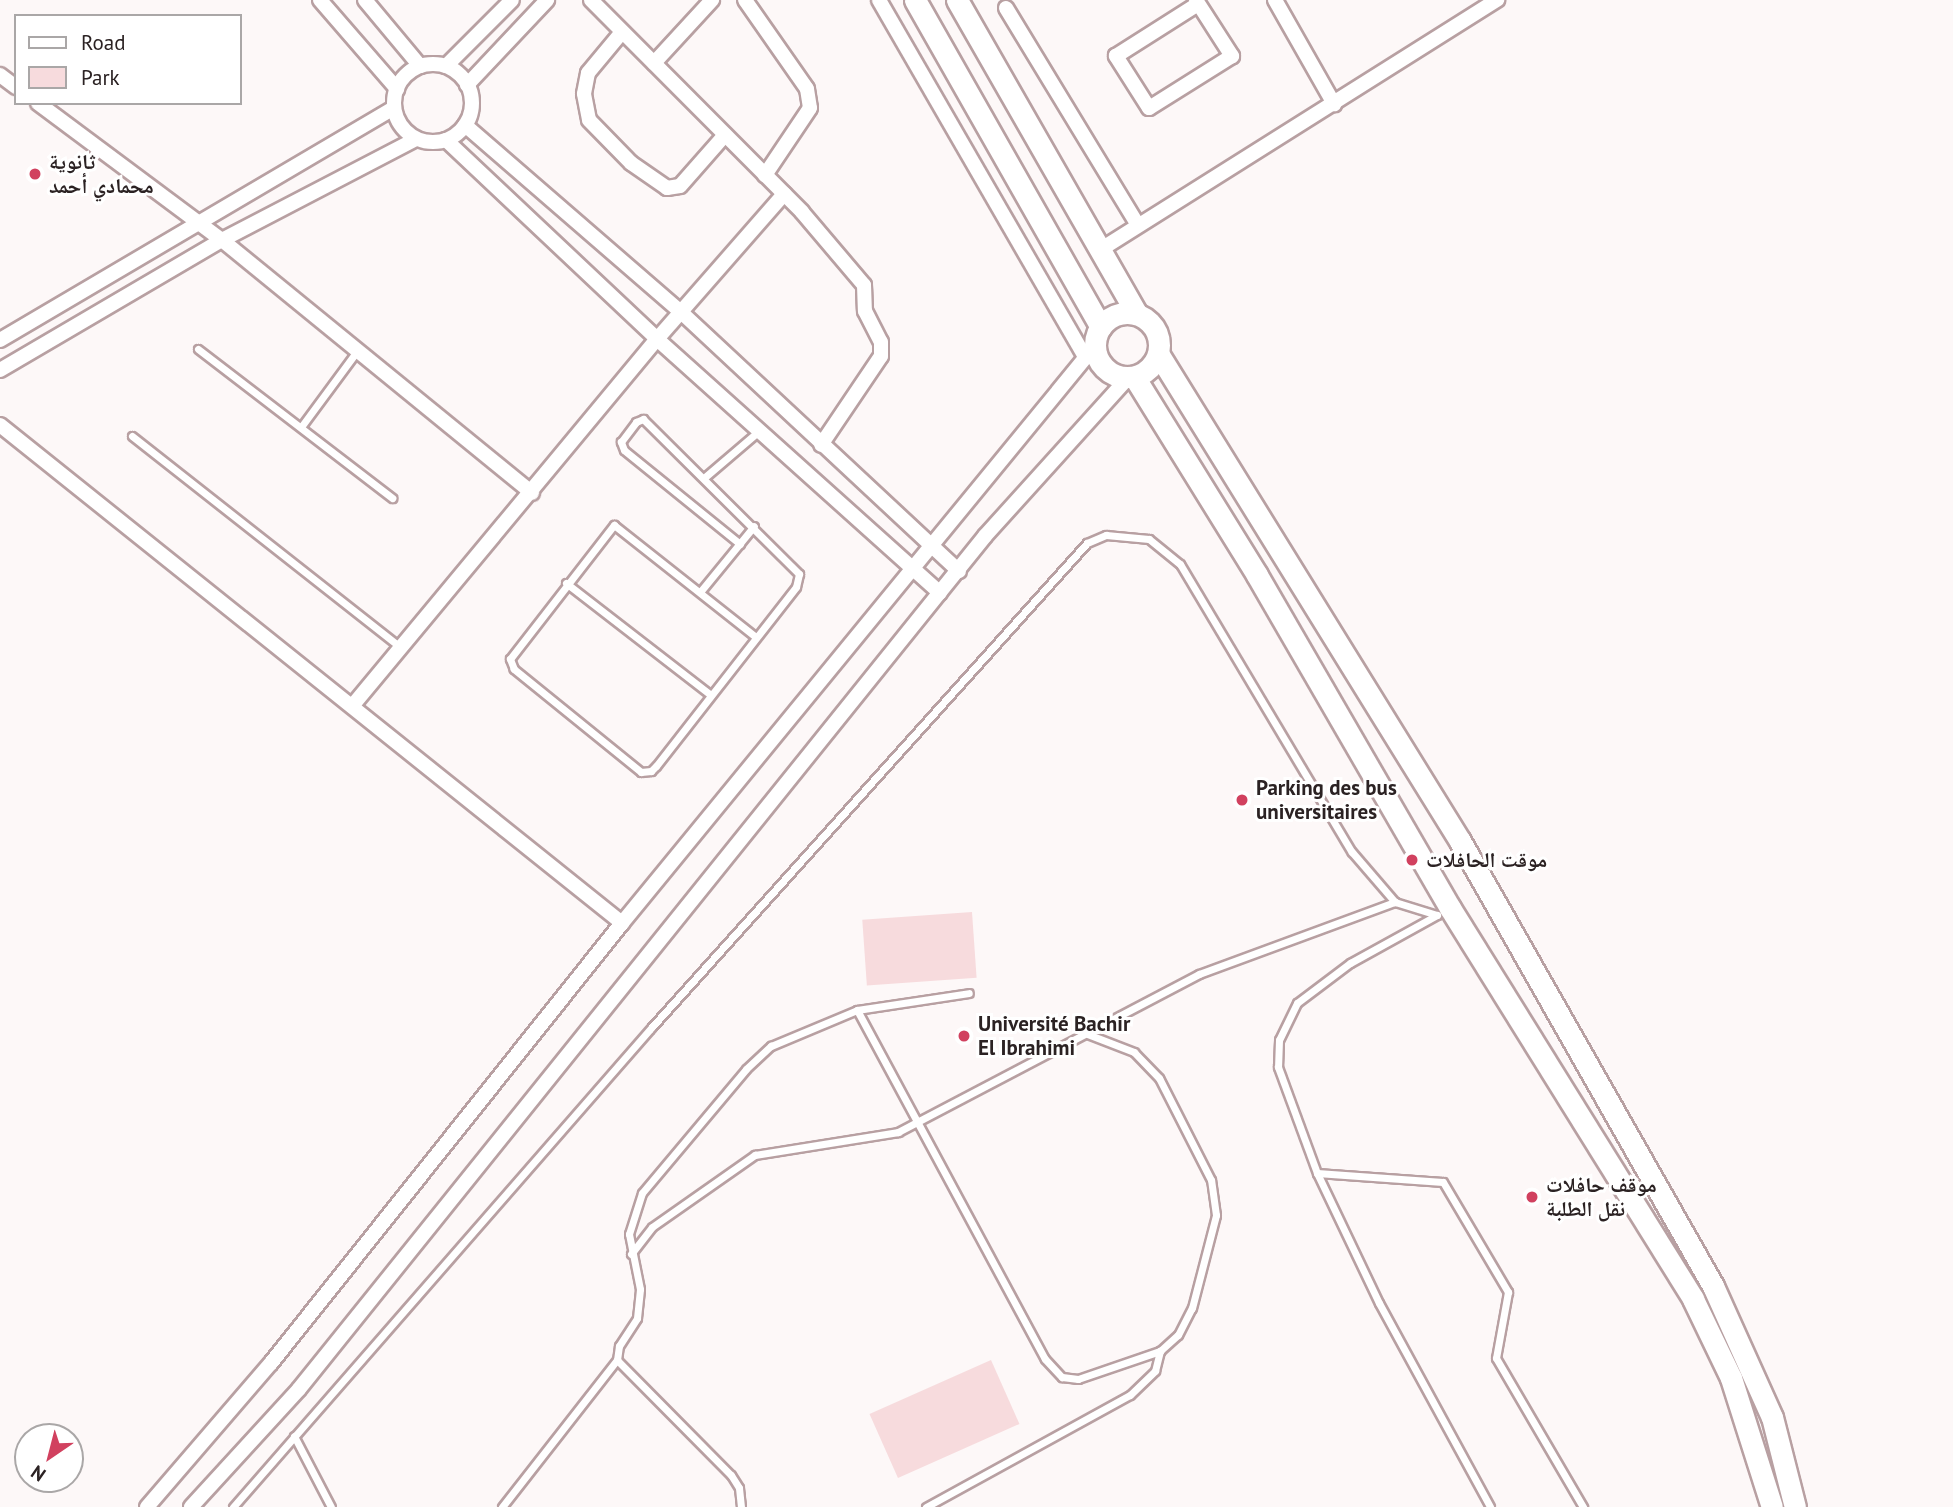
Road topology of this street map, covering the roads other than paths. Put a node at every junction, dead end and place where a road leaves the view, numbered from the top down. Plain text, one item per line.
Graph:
1 (320, 0) edge
2 (365, 0) edge
3 (512, 0) edge
4 (547, 0) edge
5 (591, 0) edge
6 (712, 0) edge
7 (745, 0) edge
8 (879, 0) edge
9 (915, 0) edge
10 (957, 0) edge
11 (1019, 0) edge
12 (1275, 0) edge
13 (1497, 0) edge
14 (1197, 2) edge
15 (1003, 4) edge
16 (622, 32) junction
17 (654, 64) junction
18 (420, 66) junction
19 (446, 66) junction
20 (467, 85) junction
21 (397, 89) junction
22 (1334, 104) junction
23 (41, 105) edge
24 (394, 108) junction
25 (465, 125) junction
26 (725, 135) junction
27 (416, 139) junction
28 (446, 141) junction
29 (765, 175) junction
30 (783, 194) junction
31 (199, 222) junction
32 (1138, 225) junction
33 (222, 240) junction
34 (1103, 248) junction
35 (681, 312) junction
36 (1137, 314) junction
37 (657, 339) junction
38 (0, 340) edge
39 (1094, 343) junction
40 (198, 349) dead end
41 (358, 350) junction
42 (1159, 355) junction
43 (0, 370) edge
44 (1132, 378) junction
45 (0, 425) edge
46 (301, 427) junction
47 (760, 429) junction
48 (132, 436) dead end
49 (821, 445) junction
50 (705, 477) junction
51 (532, 493) junction
52 (392, 498) dead end
53 (754, 526) junction
54 (740, 544) junction
55 (932, 545) junction
56 (912, 567) junction
57 (959, 571) junction
58 (566, 583) junction
59 (700, 592) junction
60 (940, 593) junction
61 (757, 637) junction
62 (401, 648) junction
63 (711, 695) junction
64 (353, 705) junction
65 (1395, 902) junction
66 (1444, 912) junction
67 (622, 923) junction
68 (969, 993) dead end
69 (857, 1010) junction
70 (1087, 1034) junction
71 (916, 1124) junction
72 (1317, 1173) junction
73 (631, 1254) junction
74 (1160, 1351) junction
75 (617, 1360) junction
76 (294, 1436) junction
77 (147, 1507) edge
78 (191, 1507) edge
79 (233, 1507) edge
80 (331, 1507) edge
81 (502, 1507) edge
82 (741, 1507) edge
83 (926, 1507) edge
84 (1490, 1507) edge
85 (1583, 1507) edge
86 (1772, 1507) edge
87 (1796, 1507) edge

1 - 21 street
2 - 18 street
3 - 19 street
4 - 20 street
5 - 16 street
6 - 17 street
7 - 29 street
8 - 39 street
9 - 39 main road
10 - 34 main road
11 - 15 street
12 - 22 street
13 - 22 street
14 - 14 street
15 - 32 street
16 - 17 street
16 - 26 street
17 - 26 street
18 - 19 street
18 - 21 street
19 - 20 street
20 - 25 street
21 - 24 street
22 - 32 street
23 - 31 street
24 - 27 street
24 - 31 street
25 - 28 street
25 - 35 street
26 - 29 street
27 - 28 street
27 - 33 street
28 - 37 street
29 - 30 street
30 - 35 street
30 - 49 street
31 - 33 street
31 - 38 street
32 - 34 street
33 - 41 street
33 - 43 street
34 - 36 main road
35 - 37 street
35 - 49 street
36 - 39 main road
36 - 42 main road
37 - 47 street
37 - 51 street
39 - 44 main road
39 - 55 street
40 - 46 lane
41 - 46 lane
41 - 51 street
42 - 44 main road
42 - 87 main road
44 - 57 street
44 - 66 main road
45 - 64 street
46 - 52 lane
47 - 50 lane
47 - 56 street
48 - 62 lane
49 - 55 street
50 - 53 lane
50 - 54 lane
51 - 62 street
53 - 54 lane
53 - 61 lane
54 - 59 lane
55 - 56 street
55 - 57 street
56 - 60 street
56 - 67 street
57 - 60 street
58 - 59 lane
58 - 63 lane
58 - 63 lane
59 - 61 lane
60 - 78 street
61 - 63 lane
62 - 64 street
64 - 67 street
65 - 66 lane
65 - 70 lane
65 - 76 lane
66 - 72 lane
66 - 86 main road
67 - 77 street
68 - 69 lane
69 - 71 lane
69 - 73 lane
70 - 71 lane
70 - 74 lane
71 - 73 lane
71 - 74 lane
72 - 84 lane
72 - 85 lane
73 - 75 lane
74 - 83 lane
75 - 81 lane
75 - 82 lane
76 - 79 lane
76 - 80 lane

